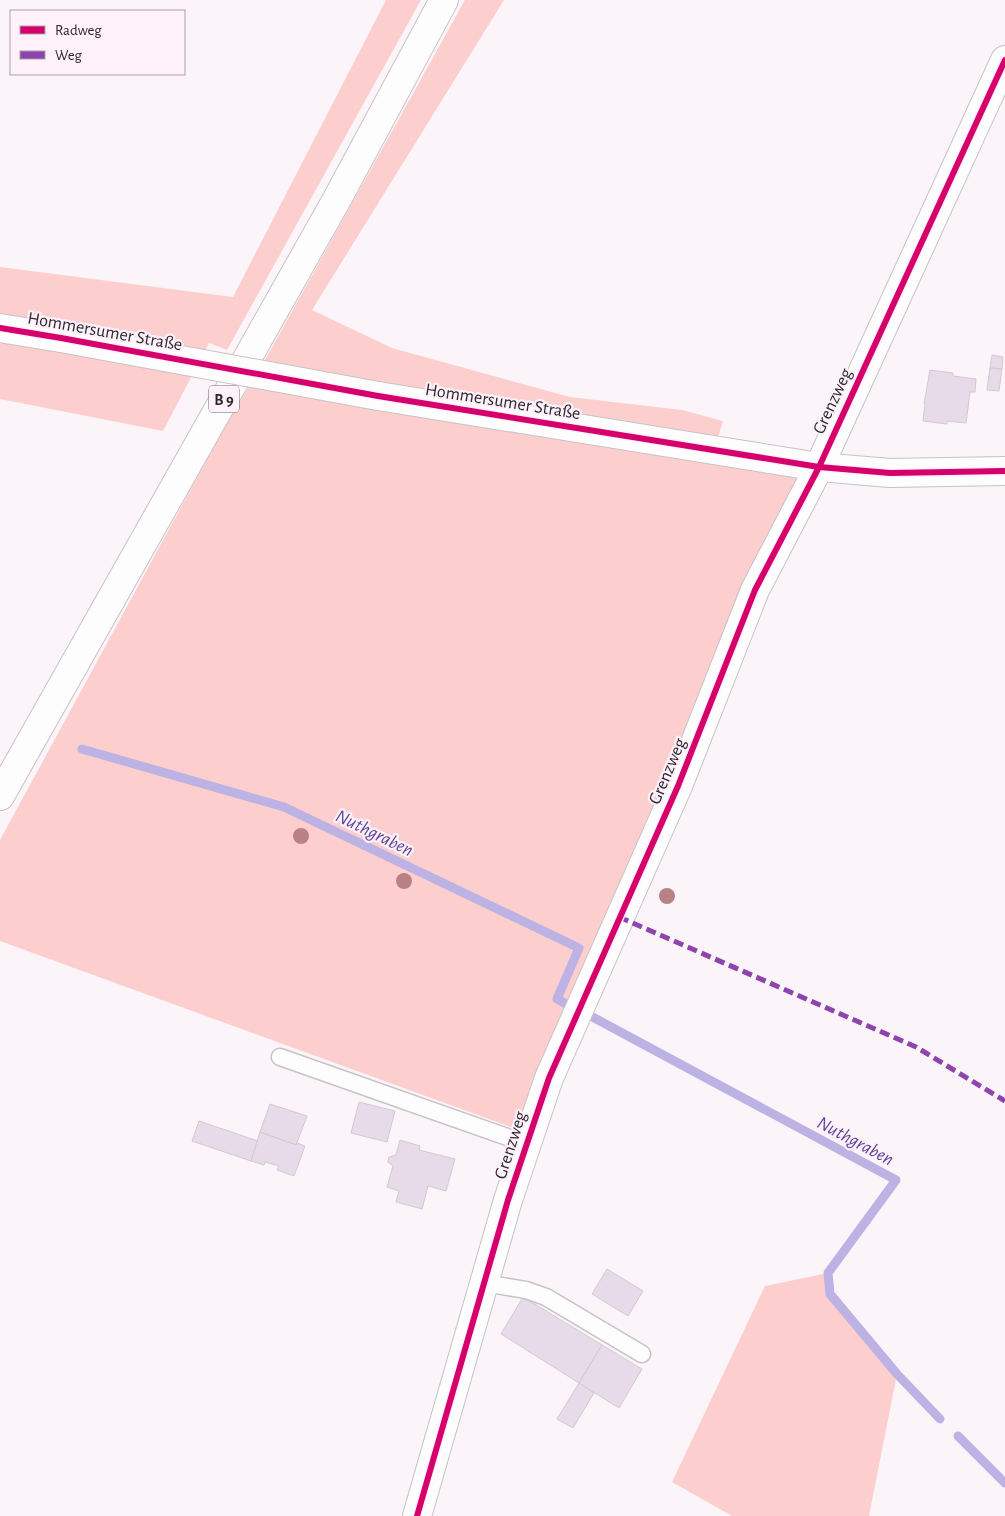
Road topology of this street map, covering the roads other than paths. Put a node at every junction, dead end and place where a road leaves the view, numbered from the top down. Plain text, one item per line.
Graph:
1 (444, 0) edge
2 (1005, 60) edge
3 (0, 328) edge
4 (818, 467) junction
5 (1005, 471) edge
6 (0, 796) edge
7 (280, 1057) dead end
8 (527, 1144) junction
9 (484, 1283) junction
10 (642, 1354) dead end
11 (417, 1516) edge

1 - 6 street, B 9
2 - 4 street, Grenzweg
3 - 4 street, Hommersumer Straße, bridge
4 - 5 street, Hommersumer Straße
4 - 8 street, Grenzweg
7 - 8 lane
8 - 9 street, Grenzweg
9 - 10 lane
9 - 11 street, Grenzweg

